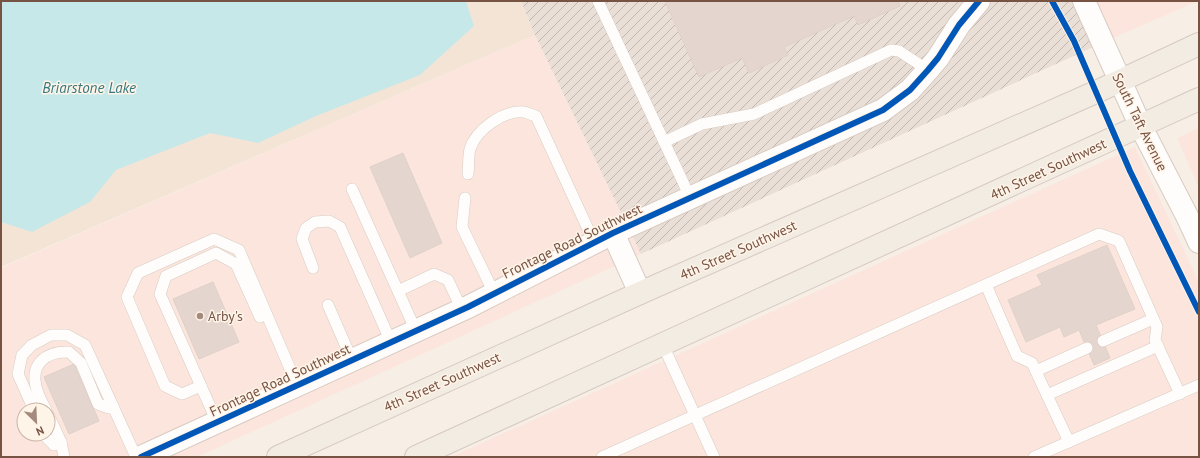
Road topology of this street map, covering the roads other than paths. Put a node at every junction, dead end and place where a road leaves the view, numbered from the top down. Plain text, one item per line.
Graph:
1 (598, 1) edge
2 (1084, 1) edge
3 (972, 3) edge
4 (1199, 44) edge
5 (928, 70) junction
6 (1119, 81) junction
7 (1199, 99) edge
8 (1141, 127) junction
9 (664, 142) junction
10 (468, 174) dead end
11 (352, 189) dead end
12 (690, 197) junction
13 (465, 198) dead end
14 (1193, 212) edge
15 (603, 237) junction
16 (1199, 242) edge
17 (313, 268) dead end
18 (986, 285) junction
19 (398, 291) junction
20 (494, 293) junction
21 (640, 293) junction
22 (328, 304) dead end
23 (462, 310) junction
24 (1153, 319) junction
25 (272, 327) junction
26 (416, 331) junction
27 (1103, 341) dead end
28 (391, 342) junction
29 (663, 345) junction
30 (1158, 346) junction
31 (1087, 348) dead end
32 (352, 360) junction
33 (1036, 371) junction
34 (297, 385) junction
35 (201, 386) junction
36 (1199, 386) edge
37 (1180, 394) junction
38 (1047, 395) junction
39 (30, 402) edge
40 (42, 402) edge
41 (113, 406) junction
42 (695, 415) junction
43 (217, 422) junction
44 (56, 431) edge
45 (51, 442) edge
46 (61, 442) junction
47 (1069, 442) junction
48 (64, 457) edge
49 (136, 457) edge
50 (141, 457) edge
51 (278, 457) edge
52 (416, 457) edge
53 (602, 457) edge
54 (714, 457) edge
55 (1034, 457) edge

1 - 9 lane
2 - 6 street, South Taft Avenue
3 - 5 street, Frontage Road Southwest
4 - 6 main road, 4th Street Southwest
5 - 9 lane
5 - 12 street, Frontage Road Southwest
6 - 8 street, South Taft Avenue
6 - 21 main road, 4th Street Southwest
7 - 8 main road, 4th Street Southwest
8 - 14 street, South Taft Avenue
8 - 29 main road, 4th Street Southwest
9 - 12 lane
10 - 15 lane
11 - 19 lane
12 - 15 street, Frontage Road Southwest
13 - 20 lane
14 - 16 street, South Taft Avenue
15 - 20 street, Frontage Road Southwest
15 - 21 street
17 - 28 lane
18 - 24 lane
18 - 33 lane
18 - 42 lane
19 - 23 lane
19 - 26 lane
20 - 23 street, Frontage Road Southwest
21 - 51 main road, 4th Street Southwest
22 - 32 lane
23 - 26 street, Frontage Road Southwest
24 - 27 lane
24 - 30 lane
25 - 34 lane
25 - 35 lane
25 - 35 lane
26 - 28 street, Frontage Road Southwest
28 - 32 street, Frontage Road Southwest
29 - 42 lane
29 - 52 main road, 4th Street Southwest
30 - 37 lane
30 - 38 lane
31 - 33 lane
32 - 34 street, Frontage Road Southwest
33 - 38 lane
34 - 43 street, Frontage Road Southwest
35 - 43 lane
36 - 37 lane
37 - 47 lane
38 - 47 lane
39 - 41 lane
40 - 41 lane
41 - 49 lane
42 - 53 lane
42 - 54 lane
43 - 50 street, Frontage Road Southwest
44 - 46 lane
45 - 46 lane
46 - 48 lane
47 - 55 lane

